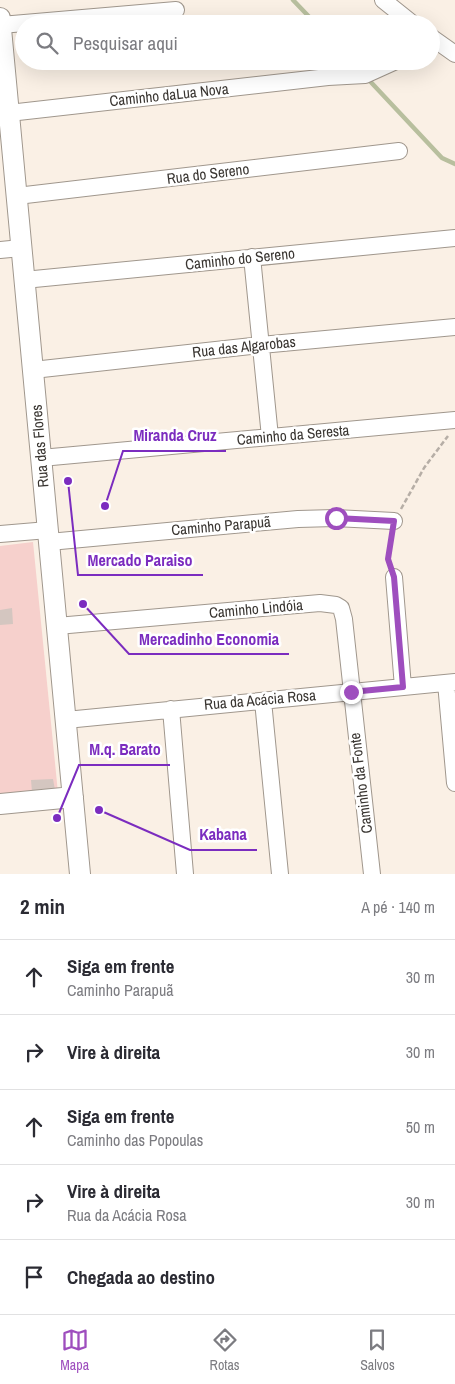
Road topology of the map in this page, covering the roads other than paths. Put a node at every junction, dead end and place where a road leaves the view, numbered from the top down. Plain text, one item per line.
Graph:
1 (383, 0) edge
2 (176, 10) dead end
3 (134, 15) edge
4 (402, 15) edge
5 (15, 29) edge
6 (1, 31) edge
7 (440, 44) edge
8 (455, 54) edge
9 (377, 70) edge
10 (9, 113) junction
11 (399, 152) dead end
12 (17, 196) junction
13 (455, 238) edge
14 (21, 248) junction
15 (0, 250) edge
16 (252, 258) junction
17 (24, 280) junction
18 (455, 327) edge
19 (261, 345) junction
20 (33, 370) junction
21 (452, 427) edge
22 (270, 437) junction
23 (41, 458) junction
24 (394, 521) road end
25 (0, 534) edge
26 (48, 536) junction
27 (394, 577) road end
28 (57, 626) junction
29 (451, 682) edge
30 (403, 687) junction
31 (351, 692) junction
32 (263, 701) junction
33 (171, 709) junction
34 (66, 720) junction
35 (455, 783) edge
36 (73, 796) junction
37 (0, 804) edge
38 (80, 874) edge
39 (185, 874) edge
40 (280, 874) edge
41 (372, 874) edge

1 - 4 street
2 - 3 street
5 - 6 street
6 - 10 street, Rua das Flores
7 - 8 street
9 - 10 street, Caminho daLua Nova
10 - 12 street, Rua das Flores
11 - 12 street, Rua do Sereno
12 - 14 street, Rua das Flores
13 - 16 street, Caminho do Sereno
14 - 15 street
14 - 17 street, Rua das Flores
16 - 17 street, Caminho do Sereno
16 - 19 street
17 - 20 street, Rua das Flores
18 - 19 street, Rua das Algarobas
19 - 20 street, Rua das Algarobas
19 - 22 street
20 - 23 street, Rua das Flores
21 - 22 street, Caminho da Seresta
22 - 23 street, Caminho da Seresta
23 - 26 street, Rua das Flores
24 - 26 street, Caminho Parapuã
25 - 26 street, Caminho Parapuã
26 - 28 street, Rua das Flores
27 - 30 street
28 - 31 street, Caminho Lindóia
28 - 34 street, Rua das Flores
29 - 30 street, Rua da Acácia Rosa
29 - 35 street
30 - 31 street, Rua da Acácia Rosa
31 - 32 street, Rua da Acácia Rosa
31 - 41 street, Caminho da Fonte
32 - 33 street, Rua da Acácia Rosa
32 - 40 street
33 - 34 street, Rua da Acácia Rosa
33 - 39 street
34 - 36 street, Rua das Flores
36 - 37 street
36 - 38 street, Rua das Flores

